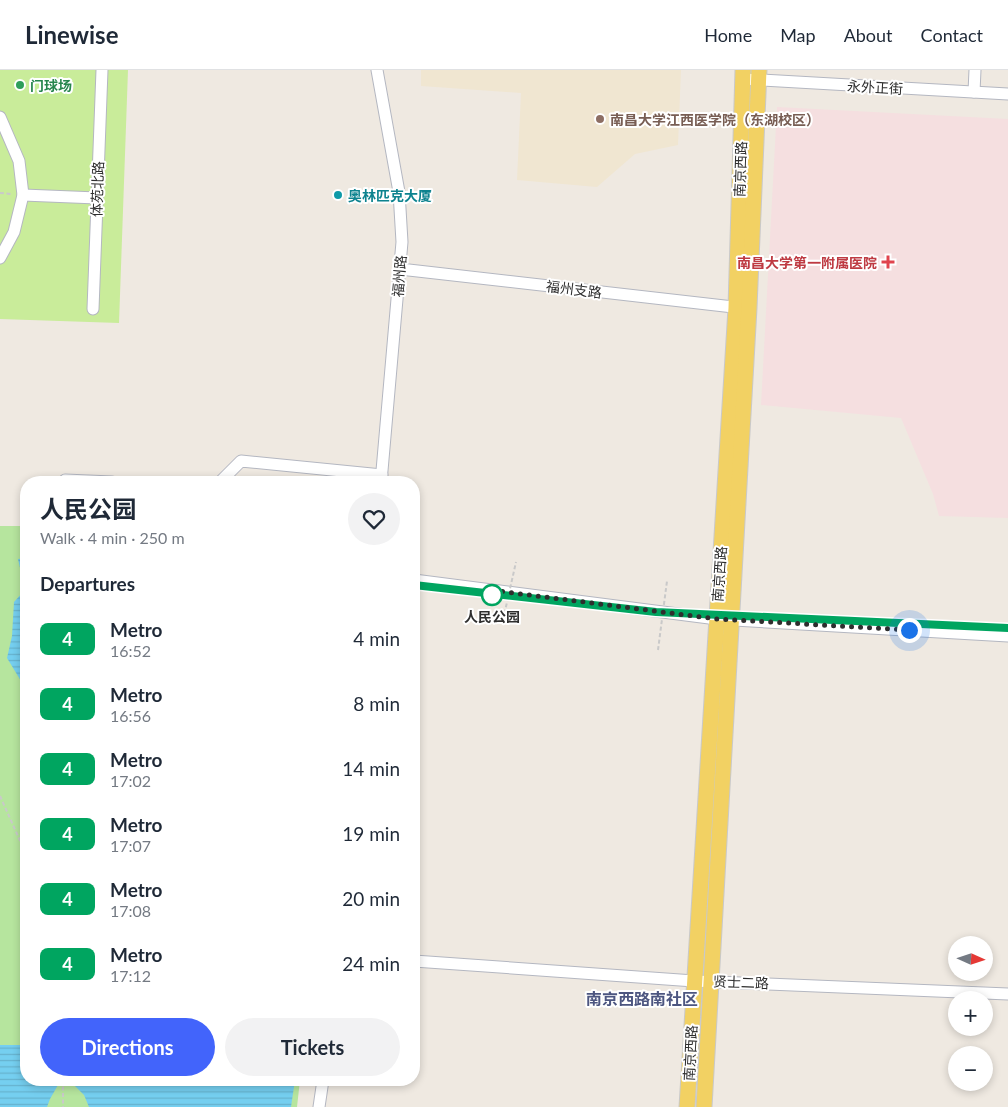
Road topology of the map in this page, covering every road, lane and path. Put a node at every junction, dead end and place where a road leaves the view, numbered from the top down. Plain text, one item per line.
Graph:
1 (102, 70) edge
2 (377, 70) edge
3 (975, 70) edge
4 (743, 75) edge
5 (759, 75) edge
6 (974, 92) junction
7 (1008, 94) edge
8 (0, 117) edge
9 (23, 195) junction
10 (97, 198) junction
11 (0, 258) edge
12 (400, 269) junction
13 (742, 308) junction
14 (93, 309) dead end
15 (226, 476) edge
16 (358, 476) edge
17 (381, 476) edge
18 (516, 562) dead end
19 (420, 581) edge
20 (667, 581) dead end
21 (724, 619) junction
22 (503, 620) dead end
23 (1008, 636) edge
24 (658, 650) dead end
25 (0, 796) edge
26 (20, 841) edge
27 (420, 961) edge
28 (694, 981) junction
29 (711, 981) junction
30 (1008, 994) edge
31 (63, 1086) edge
32 (322, 1086) edge
33 (63, 1107) edge
34 (319, 1107) edge
35 (687, 1107) edge
36 (704, 1107) edge

1 - 10 street, 体苑北路
2 - 12 street, 福州路
3 - 6 street
4 - 5 street, 永外正街
4 - 13 main road, 南京西路
5 - 6 street, 永外正街
5 - 13 main road, 南京西路
6 - 7 street, 永外正街
8 - 9 street
9 - 10 street
9 - 11 street
10 - 14 street, 体苑北路
12 - 13 street, 福州支路
12 - 17 street, 福州路
13 - 21 main road, 南京西路
15 - 16 street
18 - 22 path, bridge
19 - 21 street
20 - 24 path, bridge
21 - 23 street
21 - 28 main road, 南京西路
21 - 29 main road, 南京西路
25 - 26 path
27 - 28 street, 贤士二路
28 - 29 street, 贤士二路
28 - 35 main road, 南京西路
29 - 30 street, 贤士二路
29 - 36 main road, 南京西路
31 - 33 path
32 - 34 street

